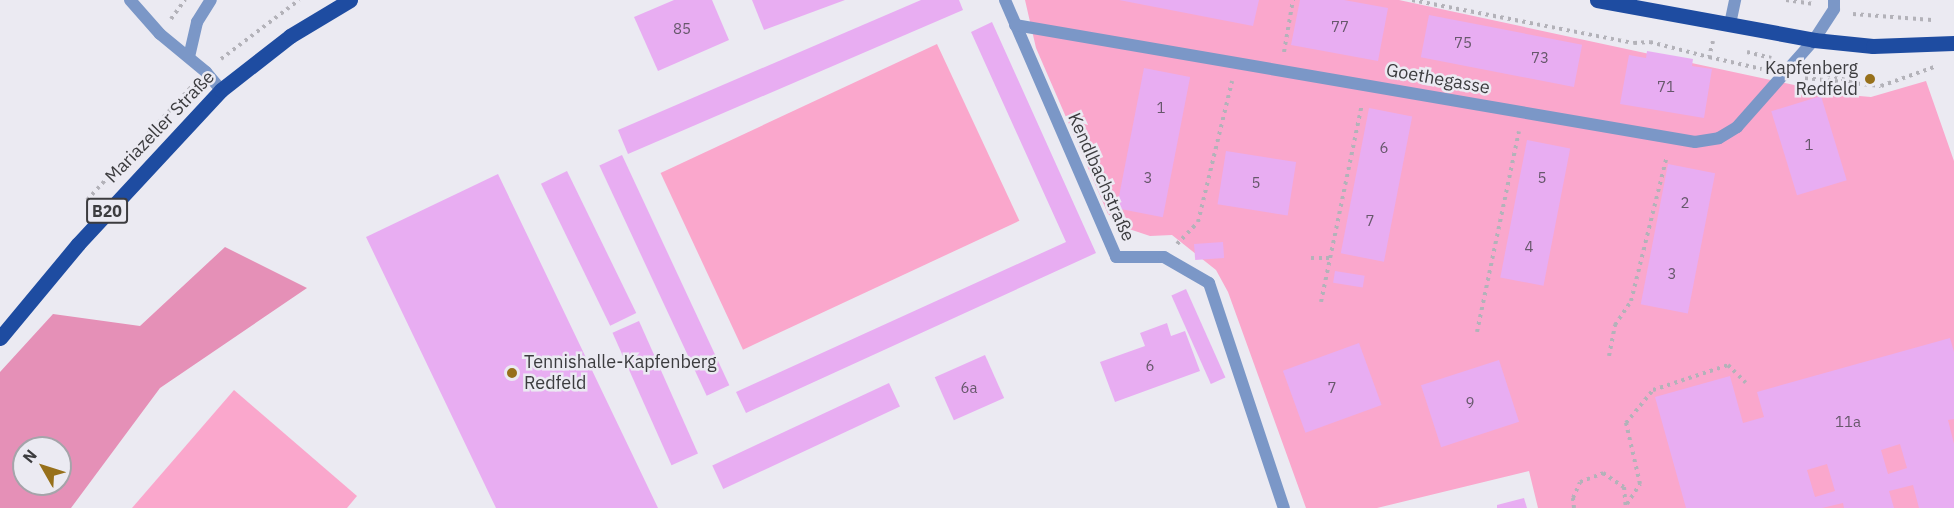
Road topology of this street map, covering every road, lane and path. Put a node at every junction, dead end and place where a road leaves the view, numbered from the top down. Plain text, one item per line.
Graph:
1 (130, 0) edge
2 (211, 0) edge
3 (350, 0) edge
4 (1005, 0) edge
5 (1293, 0) edge
6 (1412, 0) edge
7 (1597, 0) edge
8 (1735, 0) edge
9 (1786, 0) edge
10 (1834, 5) edge
11 (1935, 20) dead end
12 (1724, 22) junction
13 (1015, 25) junction
14 (1814, 40) junction
15 (1954, 43) edge
16 (189, 57) junction
17 (1709, 57) junction
18 (1944, 62) dead end
19 (1237, 63) junction
20 (1280, 71) junction
21 (1786, 75) junction
22 (1365, 85) junction
23 (221, 90) junction
24 (1523, 112) junction
25 (1672, 135) junction
26 (1164, 257) junction
27 (1311, 258) dead end
28 (1330, 258) junction
29 (1321, 302) dead end
30 (1477, 332) dead end
31 (0, 338) edge
32 (1609, 356) dead end
33 (1746, 383) dead end
34 (1626, 506) edge
35 (1284, 508) edge
36 (1574, 508) edge

1 - 16 street
2 - 16 street
3 - 23 main road, Mariazeller Straße / B20
4 - 13 street, Kendlbachstraße
5 - 20 path
6 - 17 path
7 - 12 main road
8 - 12 street
9 - 10 path
10 - 11 path
10 - 14 street, Goethegasse
12 - 14 main road
12 - 17 path
13 - 19 street, Goethegasse
13 - 26 street, Kendlbachstraße
14 - 15 main road
14 - 21 street, Goethegasse
16 - 23 street
17 - 21 path
18 - 21 path
19 - 20 street, Goethegasse
19 - 26 path
20 - 22 street, Goethegasse
21 - 25 street, Goethegasse
22 - 24 street, Goethegasse
22 - 28 path
23 - 31 main road, Mariazeller Straße / B20
24 - 25 street, Goethegasse
24 - 30 path
25 - 32 path
26 - 35 street
27 - 28 path
28 - 29 path
33 - 34 path
34 - 36 path

